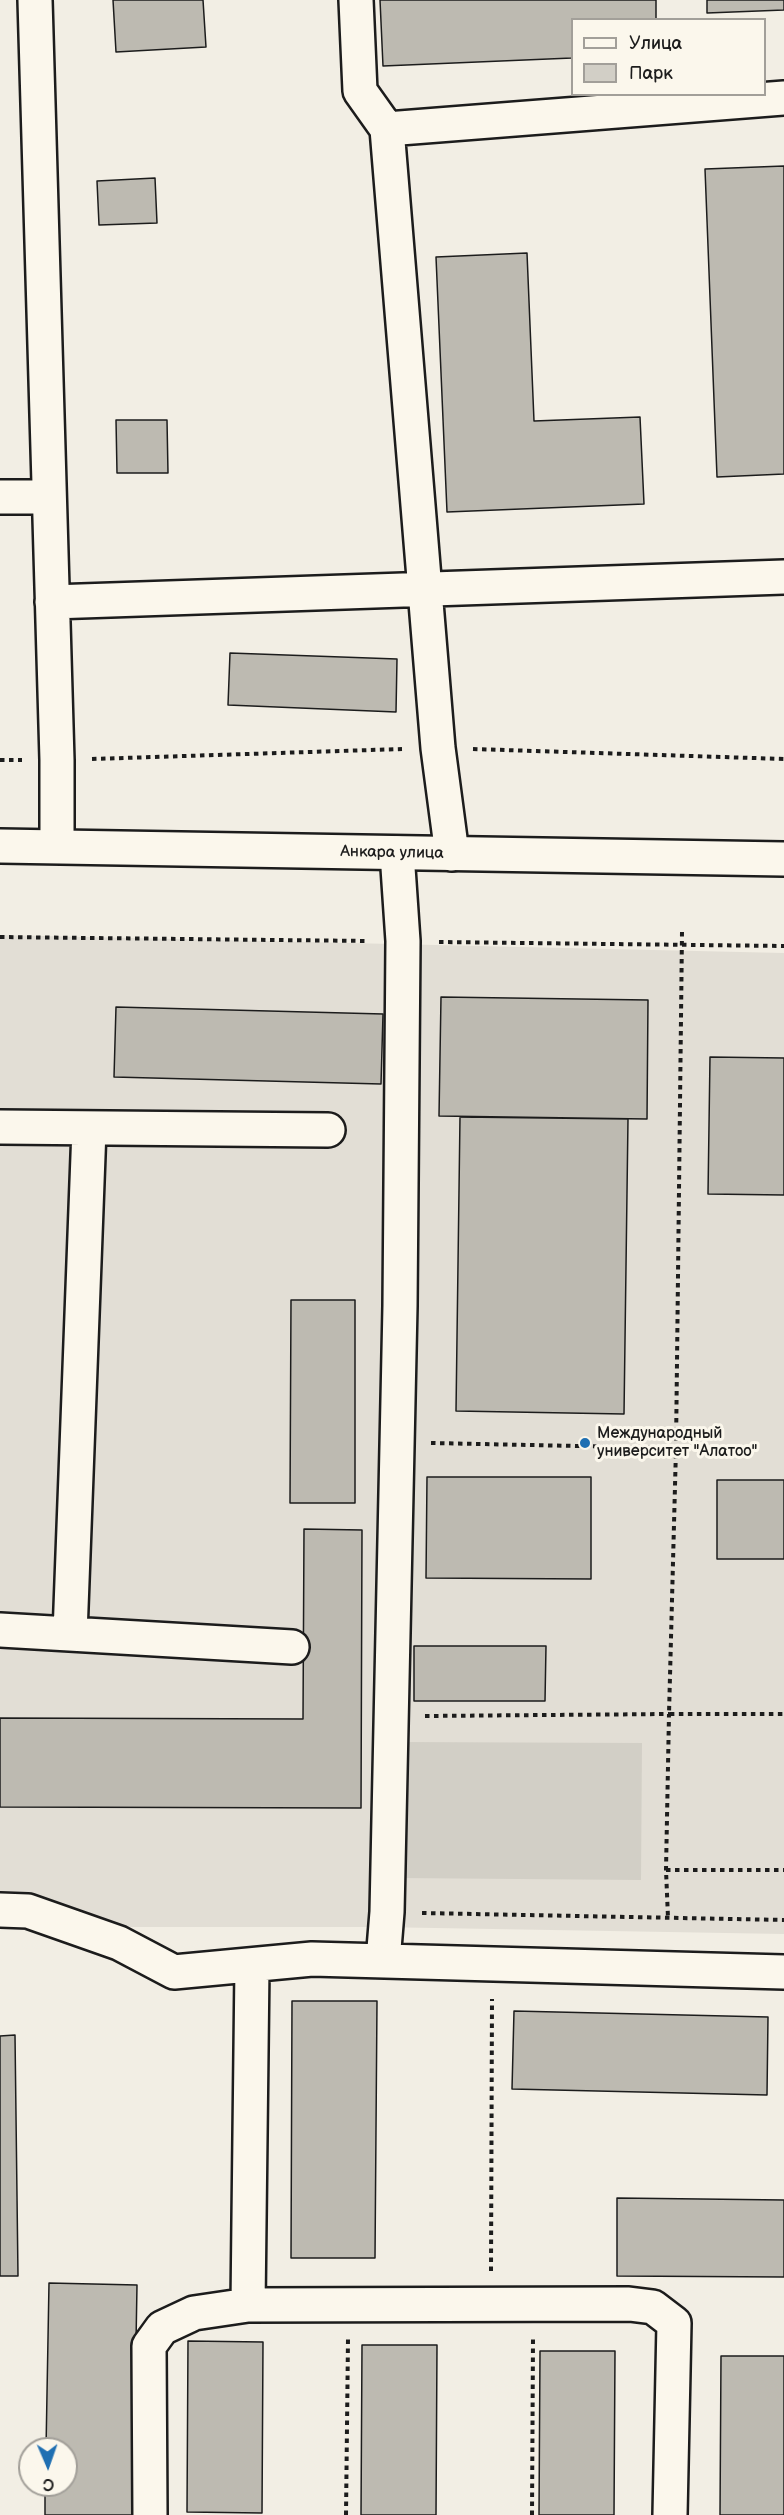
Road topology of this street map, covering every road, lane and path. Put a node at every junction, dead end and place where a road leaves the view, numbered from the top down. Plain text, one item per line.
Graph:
1 (35, 0) edge
2 (356, 0) edge
3 (784, 98) edge
4 (387, 129) junction
5 (49, 496) junction
6 (0, 497) edge
7 (784, 577) edge
8 (425, 589) junction
9 (52, 602) junction
10 (438, 748) junction
11 (784, 759) edge
12 (0, 760) edge
13 (57, 760) junction
14 (0, 846) edge
15 (57, 846) junction
16 (397, 853) junction
17 (452, 854) junction
18 (784, 859) edge
19 (682, 932) dead end
20 (0, 1127) edge
21 (89, 1129) junction
22 (328, 1130) dead end
23 (398, 1442) junction
24 (676, 1448) junction
25 (0, 1630) edge
26 (70, 1634) junction
27 (292, 1647) dead end
28 (669, 1714) junction
29 (784, 1714) edge
30 (392, 1716) junction
31 (666, 1870) junction
32 (784, 1870) edge
33 (0, 1910) edge
34 (387, 1912) junction
35 (668, 1918) junction
36 (784, 1920) edge
37 (384, 1961) junction
38 (492, 1964) junction
39 (252, 1966) junction
40 (784, 1972) edge
41 (491, 2304) junction
42 (248, 2305) junction
43 (348, 2305) junction
44 (533, 2305) junction
45 (150, 2515) edge
46 (346, 2515) edge
47 (532, 2515) edge
48 (670, 2515) edge

1 - 5 street
2 - 4 street
3 - 4 street
4 - 8 street
5 - 6 street
5 - 9 street
7 - 8 street
8 - 9 street
8 - 10 street
9 - 13 street
10 - 11 path
10 - 13 path
10 - 17 street
12 - 13 path
13 - 15 street
14 - 15 street, Анкара улица
15 - 16 street, Анкара улица
16 - 17 street, Анкара улица
16 - 23 street
17 - 18 street, Анкара улица
19 - 24 path
20 - 21 street
21 - 22 street
21 - 26 street
23 - 24 path
23 - 30 street
24 - 28 path
25 - 26 street
26 - 27 street
28 - 29 path
28 - 30 path
28 - 31 path
30 - 34 street
31 - 32 path
31 - 35 path
33 - 39 street
34 - 35 path
34 - 37 street
35 - 36 path
37 - 38 street
37 - 39 street
38 - 40 street
38 - 41 path
39 - 42 street
41 - 43 street
41 - 44 street
42 - 43 street
42 - 45 street
43 - 46 path
44 - 47 path
44 - 48 street

